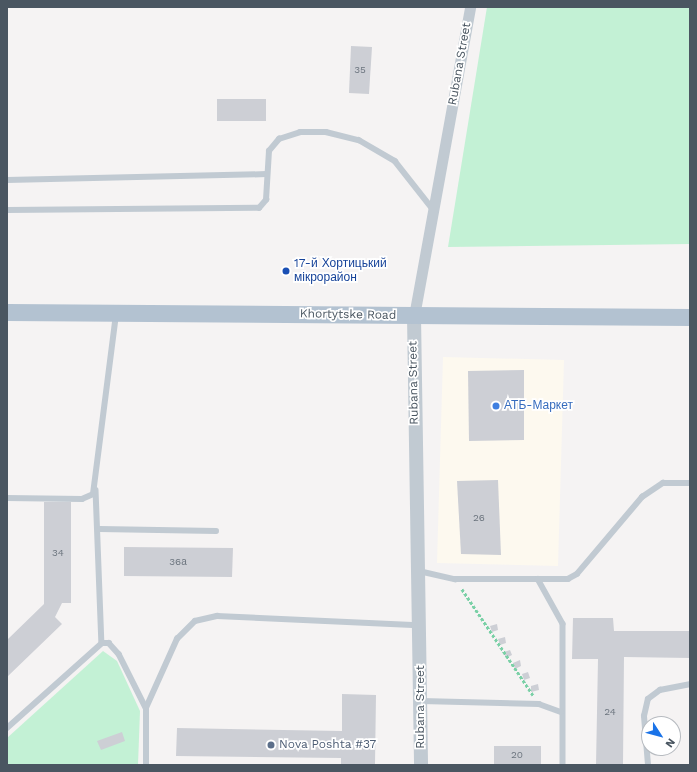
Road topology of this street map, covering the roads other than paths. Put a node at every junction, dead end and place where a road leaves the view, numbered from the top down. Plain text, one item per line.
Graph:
1 (470, 7) edge
2 (266, 174) junction
3 (7, 180) edge
4 (7, 210) edge
5 (433, 210) junction
6 (7, 312) edge
7 (117, 313) junction
8 (414, 316) junction
9 (690, 317) edge
10 (690, 483) edge
11 (96, 488) junction
12 (7, 498) edge
13 (100, 529) dead end
14 (216, 531) dead end
15 (419, 571) junction
16 (538, 579) junction
17 (420, 625) junction
18 (102, 643) junction
19 (690, 684) edge
20 (422, 701) junction
21 (146, 708) junction
22 (561, 712) junction
23 (7, 728) edge
24 (146, 765) edge
25 (421, 765) edge
26 (563, 765) edge
27 (648, 765) edge

1 - 5 street, Rubana Street
2 - 3 lane
2 - 4 lane
2 - 5 lane
5 - 8 street, Rubana Street
6 - 7 main road, Khortytske Road
7 - 8 main road, Khortytske Road
7 - 11 lane
8 - 9 main road, Khortytske Road
8 - 15 street, Rubana Street
10 - 16 lane
11 - 12 lane
11 - 18 lane
13 - 14 lane
15 - 16 lane
15 - 17 street, Rubana Street
16 - 22 lane
17 - 20 street, Rubana Street
17 - 21 lane
18 - 21 lane
18 - 23 lane
19 - 27 lane
20 - 22 lane
20 - 25 street, Rubana Street
21 - 24 lane
22 - 26 lane

